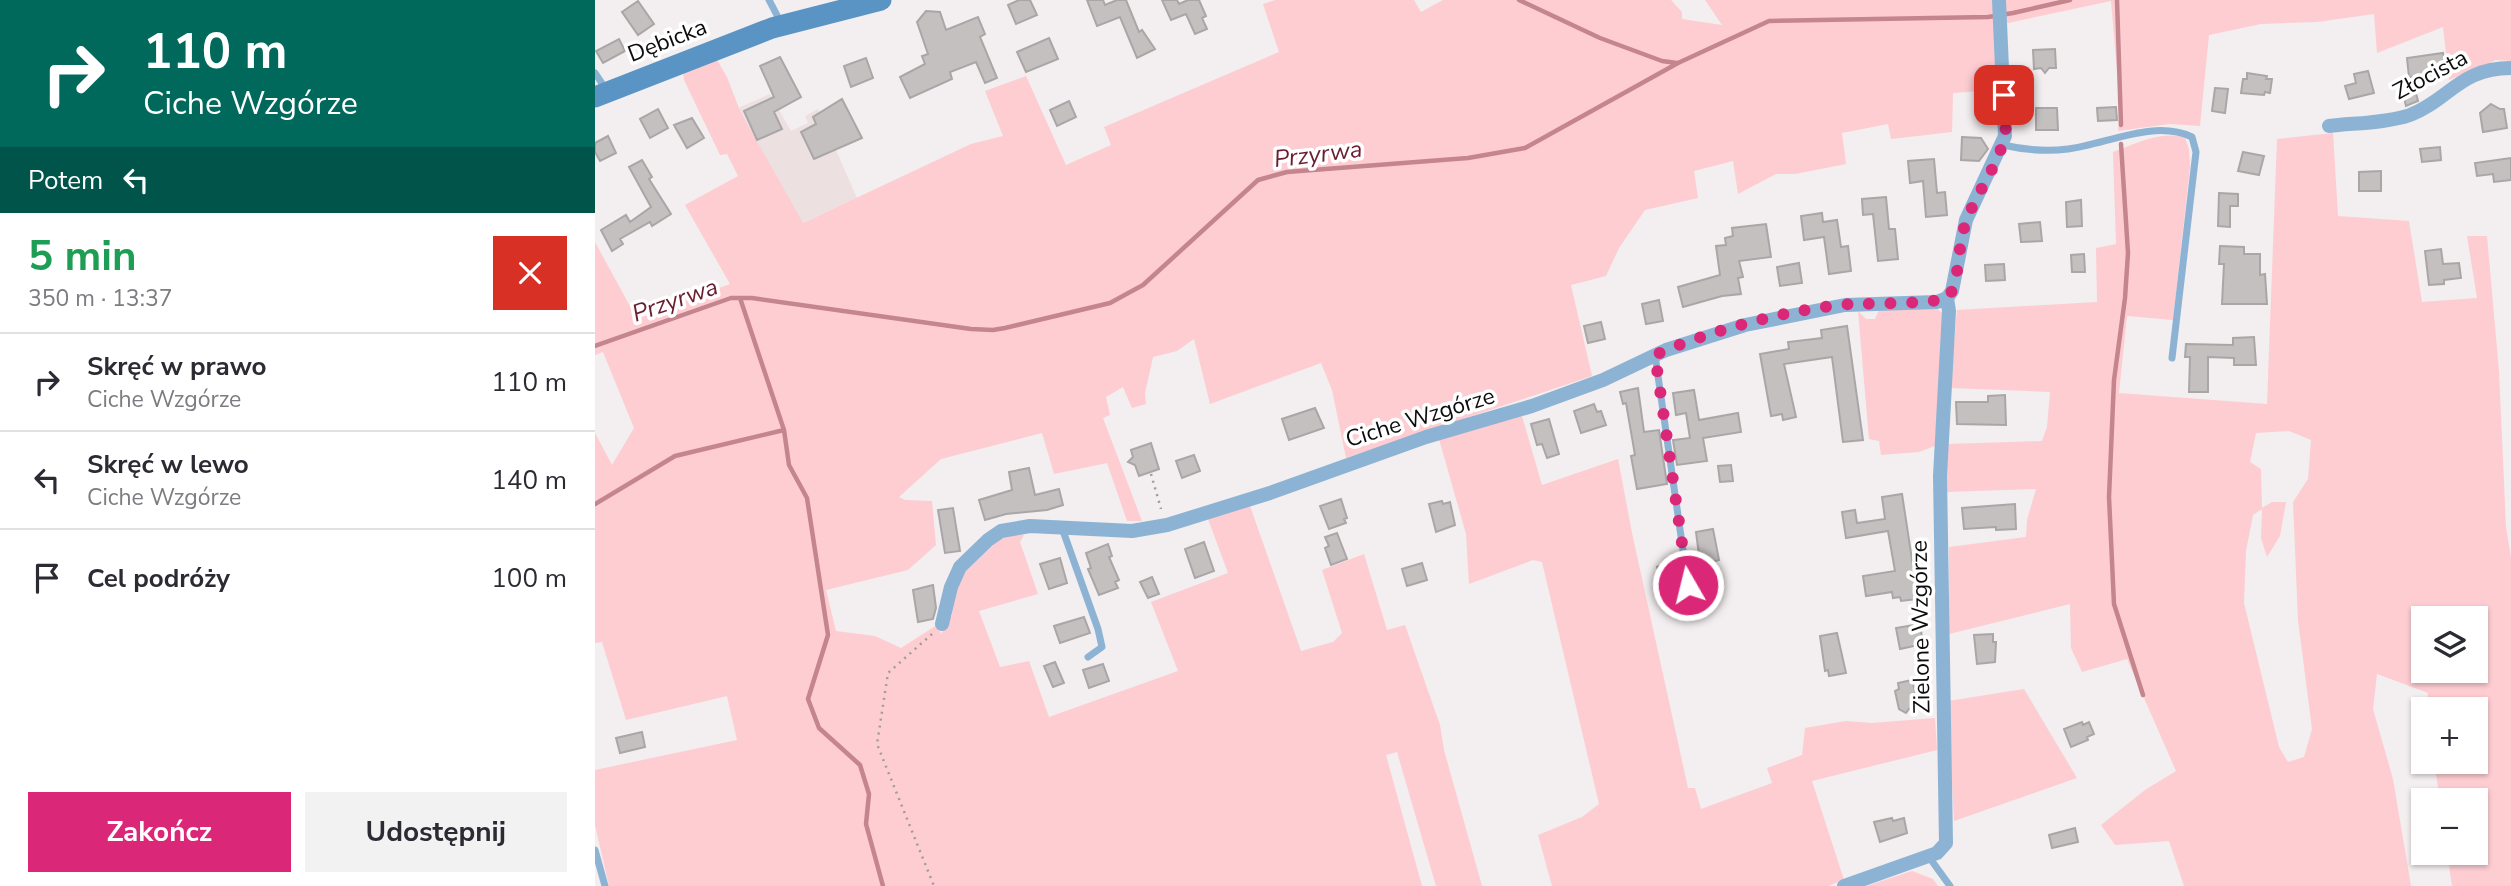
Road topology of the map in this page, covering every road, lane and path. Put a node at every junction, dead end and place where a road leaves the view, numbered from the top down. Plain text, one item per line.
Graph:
1 (769, 0) edge
2 (881, 0) edge
3 (1999, 3) edge
4 (782, 25) junction
5 (2511, 68) edge
6 (595, 73) edge
7 (601, 94) edge
8 (2329, 126) dead end
9 (2003, 145) junction
10 (1947, 298) junction
11 (1655, 355) junction
12 (2172, 358) dead end
13 (1151, 474) dead end
14 (1161, 509) dead end
15 (1062, 527) junction
16 (1688, 585) dead end
17 (942, 624) joint
18 (1088, 657) dead end
19 (595, 850) edge
20 (1928, 856) junction
21 (605, 886) edge
22 (934, 886) edge
23 (1844, 886) edge
24 (1950, 886) edge

1 - 4 lane
2 - 4 street, Dębicka
3 - 9 street
4 - 7 street, Dębicka
5 - 8 street, Złocista
6 - 7 lane
9 - 10 street
9 - 12 lane
10 - 11 street, Ciche Wzgórze
10 - 20 street, Zielone Wzgórze
11 - 15 street, Ciche Wzgórze
11 - 16 lane
13 - 14 path
15 - 17 street, Ciche Wzgórze
15 - 18 lane
17 - 22 path
19 - 21 lane
20 - 23 street
20 - 24 lane

